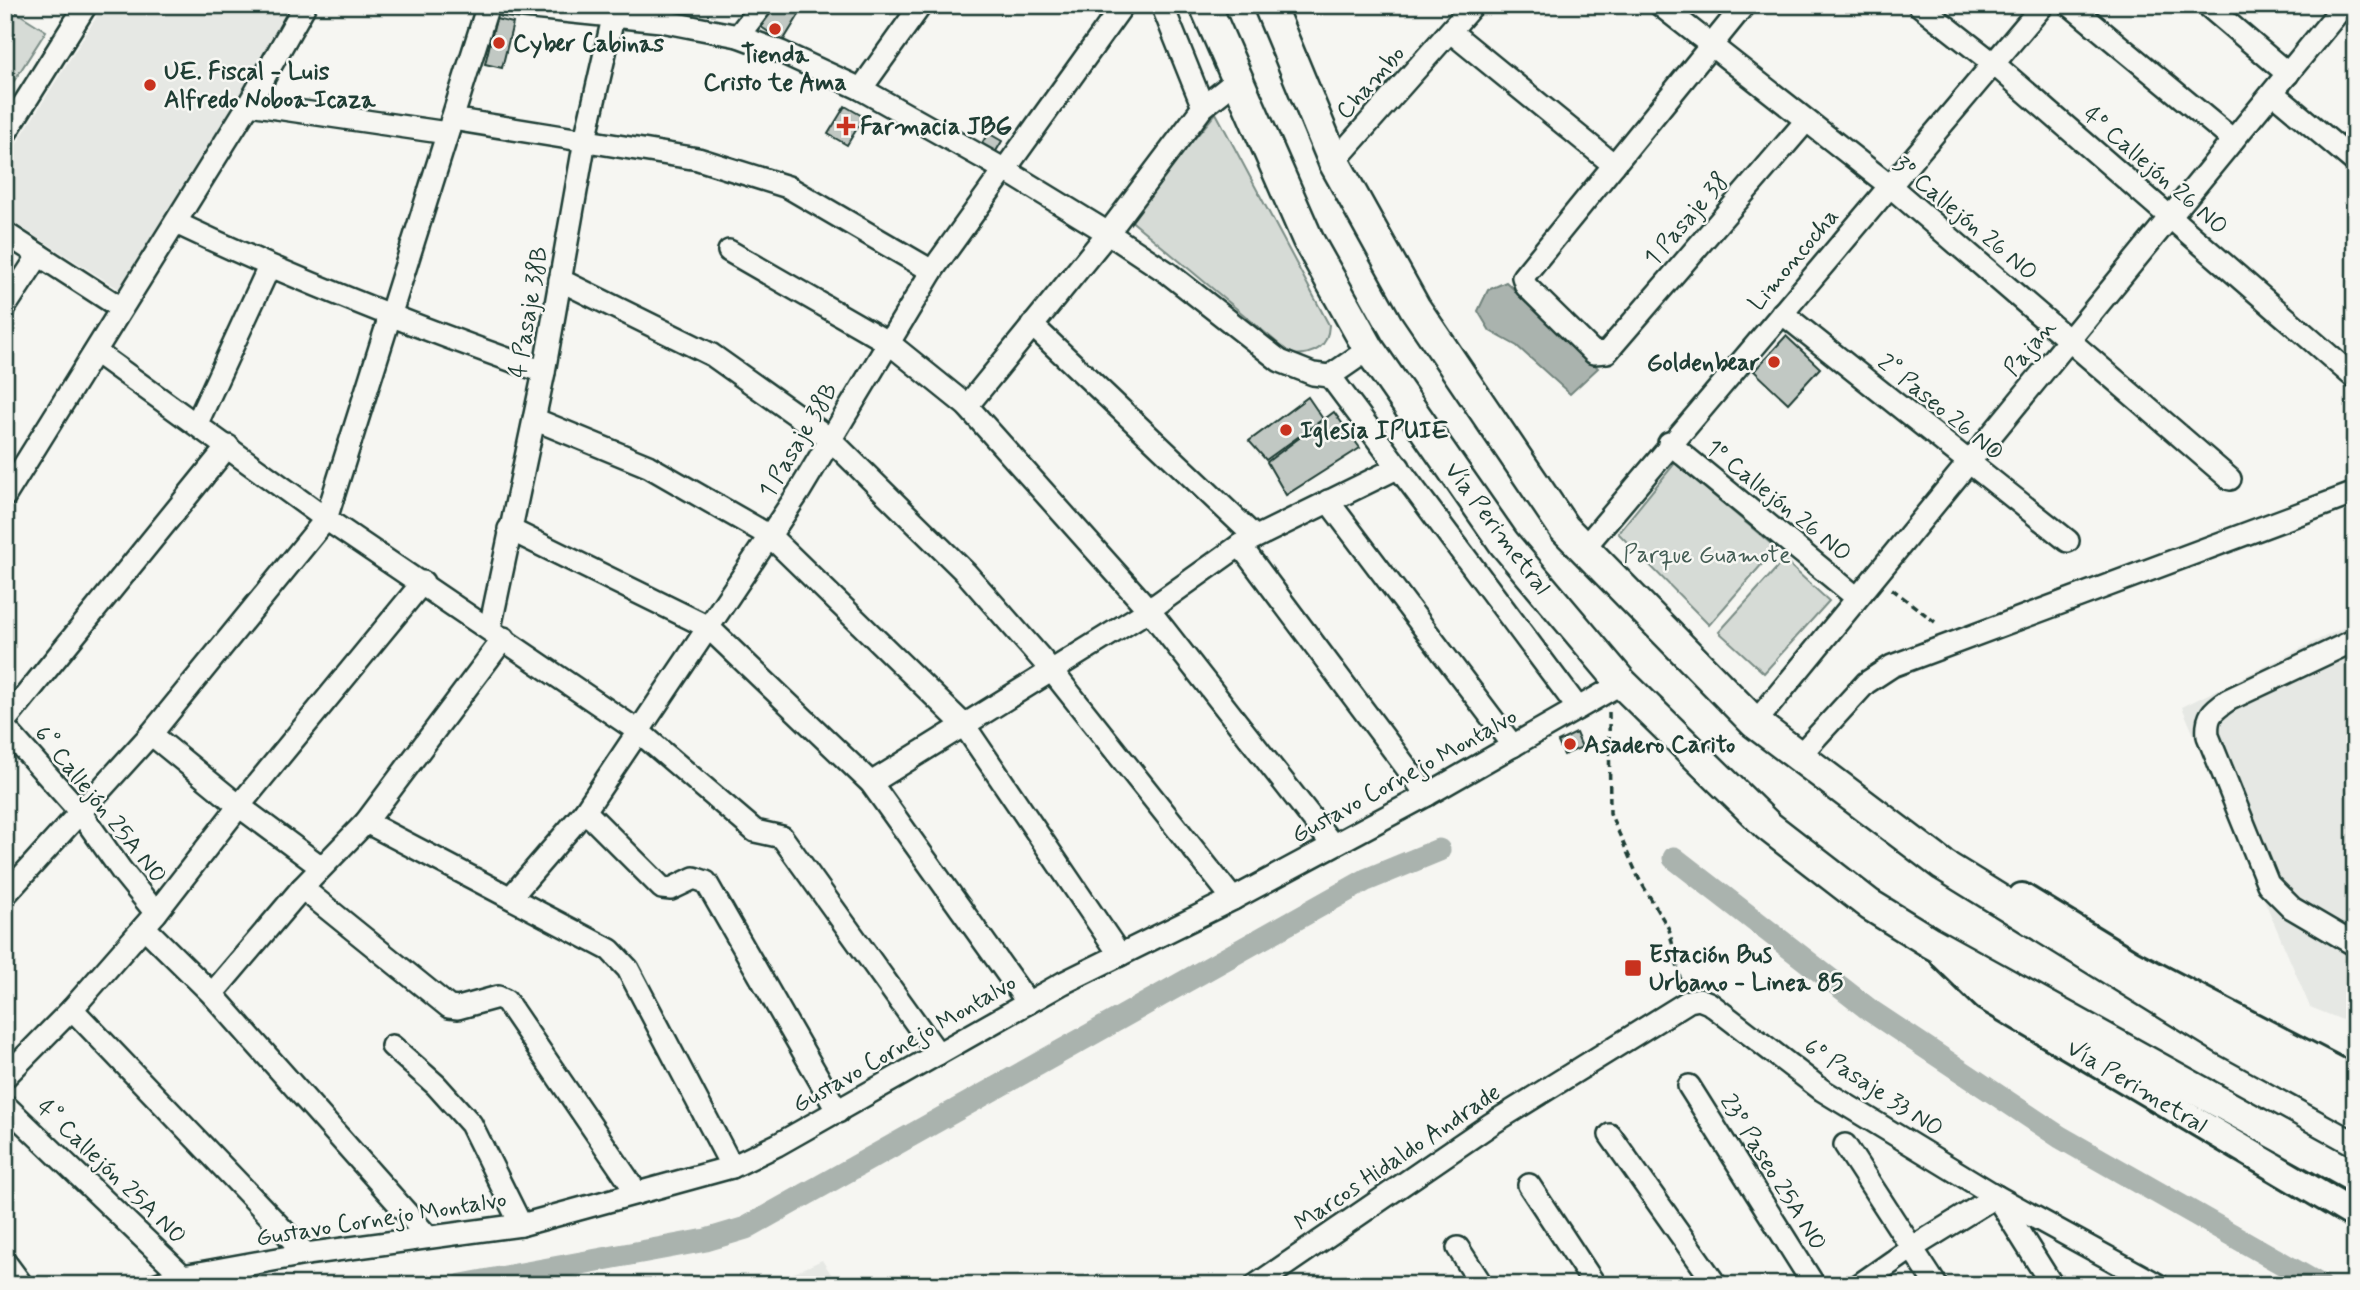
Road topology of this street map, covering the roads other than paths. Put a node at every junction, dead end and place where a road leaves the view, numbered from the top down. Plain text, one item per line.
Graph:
1 (86, 5) edge
2 (305, 5) edge
3 (488, 5) edge
4 (504, 5) edge
5 (762, 5) edge
6 (921, 5) edge
7 (1123, 5) edge
8 (1161, 5) edge
9 (1205, 5) edge
10 (1269, 5) edge
11 (1473, 5) edge
12 (1660, 5) edge
13 (1744, 5) edge
14 (1919, 5) edge
15 (2043, 5) edge
16 (2070, 5) edge
17 (2207, 5) edge
18 (2344, 5) edge
19 (615, 11) edge
20 (1451, 32) junction
21 (738, 36) junction
22 (1711, 46) junction
23 (1994, 64) junction
24 (2288, 74) junction
25 (1236, 81) junction
26 (861, 89) junction
27 (2273, 93) junction
28 (249, 104) junction
29 (1203, 107) junction
30 (1806, 121) junction
31 (449, 126) junction
32 (5, 134) edge
33 (585, 140) junction
34 (2233, 140) junction
35 (1334, 162) junction
36 (2355, 162) edge
37 (1614, 165) junction
38 (1005, 170) junction
39 (1890, 186) junction
40 (2170, 217) junction
41 (176, 223) junction
42 (5, 233) edge
43 (1108, 233) junction
44 (729, 251) dead end
45 (39, 255) junction
46 (269, 267) junction
47 (932, 271) junction
48 (560, 280) junction
49 (5, 307) edge
50 (121, 308) junction
51 (1782, 313) junction
52 (389, 317) junction
53 (1032, 325) junction
54 (2069, 340) junction
55 (889, 343) junction
56 (1368, 349) junction
57 (97, 353) junction
58 (544, 372) junction
59 (1330, 376) junction
60 (2355, 378) edge
61 (967, 406) junction
62 (534, 419) junction
63 (198, 423) junction
64 (829, 438) junction
65 (1669, 443) junction
66 (228, 446) junction
67 (1968, 461) junction
68 (1399, 467) junction
69 (2230, 479) dead end
70 (2355, 493) edge
71 (5, 496) edge
72 (1328, 501) junction
73 (326, 519) junction
74 (509, 529) junction
75 (770, 536) junction
76 (1247, 541) junction
77 (2068, 541) dead end
78 (1584, 548) junction
79 (423, 582) junction
80 (1856, 597) junction
81 (1149, 610) junction
82 (708, 626) junction
83 (497, 633) junction
84 (2355, 640) edge
85 (1052, 671) junction
86 (1612, 688) junction
87 (1578, 708) junction
88 (5, 721) edge
89 (1755, 723) junction
90 (964, 724) junction
91 (5, 728) edge
92 (638, 731) junction
93 (151, 734) junction
94 (1513, 746) junction
95 (1798, 757) junction
96 (871, 783) junction
97 (1427, 795) junction
98 (239, 806) junction
99 (585, 811) junction
100 (80, 812) junction
101 (366, 822) junction
102 (1332, 844) junction
103 (1943, 865) junction
104 (321, 867) junction
105 (302, 888) junction
106 (5, 895) edge
107 (511, 897) junction
108 (1233, 899) junction
109 (150, 920) junction
110 (1930, 942) junction
111 (2355, 945) edge
112 (1120, 955) junction
113 (212, 994) junction
114 (1028, 1003) junction
115 (72, 1009) junction
116 (392, 1046) dead end
117 (2299, 1049) junction
118 (938, 1054) junction
119 (2355, 1068) edge
120 (1568, 1074) joint
121 (5, 1077) edge
122 (2355, 1080) edge
123 (1689, 1086) dead end
124 (5, 1105) edge
125 (2355, 1111) edge
126 (838, 1112) junction
127 (1610, 1135) dead end
128 (1845, 1144) dead end
129 (732, 1167) junction
130 (2355, 1177) edge
131 (1529, 1185) dead end
132 (637, 1193) junction
133 (1996, 1196) junction
134 (2348, 1213) edge
135 (521, 1225) junction
136 (428, 1237) junction
137 (1458, 1248) dead end
138 (1912, 1248) junction
139 (306, 1254) junction
140 (5, 1262) edge
141 (183, 1276) junction
142 (22, 1285) edge
143 (154, 1285) edge
144 (1256, 1285) edge
145 (1482, 1285) edge
146 (1595, 1285) edge
147 (1716, 1285) edge
148 (1814, 1285) edge
149 (1859, 1285) edge
150 (1936, 1285) edge
151 (2052, 1285) edge
152 (2158, 1285) edge

1 - 32 street
2 - 28 street
3 - 31 street
4 - 19 street
5 - 21 street
6 - 26 street
7 - 38 street, 1 Pasaje 38B
8 - 29 street
9 - 25 highway, Vía Perimetral
10 - 35 highway
11 - 20 street, Chambo
12 - 22 street, 3º Callejón 26 NO
13 - 22 street
14 - 23 street, 4º Callejón 26 NO
15 - 23 street, Limoncocha
16 - 34 street
17 - 24 street
18 - 24 street, Pajan
19 - 21 street
19 - 33 street, 4 Pasaje 38B
20 - 35 street, Chambo
20 - 37 street
21 - 26 street
22 - 30 street, 3º Callejón 26 NO
22 - 37 street
23 - 39 street, Limoncocha
23 - 40 street, 4º Callejón 26 NO
24 - 27 street, Pajan
25 - 29 street
25 - 56 highway, Vía Perimetral
26 - 38 street
27 - 34 street, Pajan
27 - 36 street
28 - 31 street
28 - 41 street
29 - 43 street
30 - 37 street, 1 Pasaje 38
30 - 39 street, 3º Callejón 26 NO
31 - 33 street
31 - 52 street
33 - 47 street
33 - 48 street, 4 Pasaje 38B
34 - 40 street, Pajan
35 - 78 highway
38 - 43 street
38 - 47 street, 1 Pasaje 38B
39 - 51 street, Limoncocha
39 - 54 street, 3º Callejón 26 NO
40 - 54 street, Pajan
40 - 60 street, 4º Callejón 26 NO
41 - 46 street
41 - 50 street
42 - 45 street
43 - 53 street
43 - 59 street
44 - 55 street
45 - 49 street
45 - 50 street
46 - 52 street
46 - 63 street
47 - 55 street, 1 Pasaje 38B
48 - 58 street, 4 Pasaje 38B
48 - 64 street
50 - 57 street
51 - 65 street, Limoncocha
51 - 67 street, 2° Paseo 26 NO
52 - 58 street
52 - 73 street
53 - 61 street
53 - 76 street
54 - 67 street, Pajan
54 - 69 street, 3º Callejón 26 NO
55 - 61 street
55 - 64 street, 1 Pasaje 38B
56 - 59 street
56 - 86 highway, Vía Perimetral
57 - 63 street
57 - 71 street
58 - 62 street, 4 Pasaje 38B
59 - 68 street
61 - 81 street
62 - 74 street, 4 Pasaje 38B
62 - 75 street
63 - 66 street
64 - 75 street, 1 Pasaje 38B
64 - 85 street
65 - 78 street, Limoncocha
65 - 80 street, 1º Callejón 26 NO
66 - 73 street
66 - 88 street
67 - 77 street, 2° Paseo 26 NO
67 - 80 street, Pajan
68 - 72 street
68 - 87 street
70 - 95 street
72 - 76 street
72 - 94 street
73 - 79 street
73 - 93 street
74 - 82 street
74 - 83 street, 4 Pasaje 38B
75 - 82 street, 1 Pasaje 38B
75 - 90 street
76 - 81 street
76 - 97 street
78 - 89 highway
79 - 83 street
79 - 98 street
80 - 89 street, Pajan
81 - 85 street
81 - 102 street
82 - 92 street, 1 Pasaje 38B
82 - 96 street
83 - 92 street
83 - 101 street, 4 Pasaje 38B
84 - 111 street
85 - 90 street
85 - 108 street
86 - 87 street, Gustavo Cornejo Montalvo
86 - 110 highway, Vía Perimetral
87 - 94 street, Gustavo Cornejo Montalvo
89 - 95 highway
90 - 96 street
90 - 112 street
91 - 100 street, 6° Callejón 25A NO
92 - 99 street, 1 Pasaje 38B
92 - 118 street
93 - 98 street
93 - 100 street
94 - 97 street, Gustavo Cornejo Montalvo
95 - 103 highway
96 - 114 street
97 - 102 street, Gustavo Cornejo Montalvo
98 - 104 street
98 - 109 street
99 - 107 street, 1 Pasaje 38B
99 - 126 street
100 - 106 street
100 - 109 street, 6° Callejón 25A NO
101 - 104 street, 4 Pasaje 38B
101 - 107 street
102 - 108 street, Gustavo Cornejo Montalvo
103 - 117 main road
103 - 125 highway
104 - 105 street, 4 Pasaje 38B
105 - 113 street, 4 Pasaje 38B
105 - 132 street
107 - 129 street
108 - 112 street, Gustavo Cornejo Montalvo
109 - 113 street, 6° Callejón 25A NO
109 - 115 street
110 - 130 highway, Vía Perimetral
110 - 134 main road, Vía Perimetral
112 - 114 street, Gustavo Cornejo Montalvo
113 - 136 street, 6° Callejón 25A NO
114 - 118 street, Gustavo Cornejo Montalvo
115 - 121 street
115 - 139 street
116 - 135 street
117 - 119 main road
117 - 122 main road
118 - 126 street, Gustavo Cornejo Montalvo
120 - 133 street, 6º Pasaje 33 NO
120 - 144 street, Marcos Hidaldo Andrade
123 - 148 street, 23º Paseo 25A NO
124 - 141 street, 4° Callejón 25A NO
126 - 129 street, Gustavo Cornejo Montalvo
127 - 147 street
128 - 138 street
129 - 132 street, Gustavo Cornejo Montalvo
131 - 146 street
132 - 135 street, Gustavo Cornejo Montalvo
133 - 138 street
133 - 151 street
133 - 152 street, 6º Pasaje 33 NO
135 - 136 street, Gustavo Cornejo Montalvo
136 - 139 street, Gustavo Cornejo Montalvo
137 - 145 street
138 - 149 street
138 - 150 street
139 - 141 street, Gustavo Cornejo Montalvo
140 - 142 street
141 - 143 street, Gustavo Cornejo Montalvo

